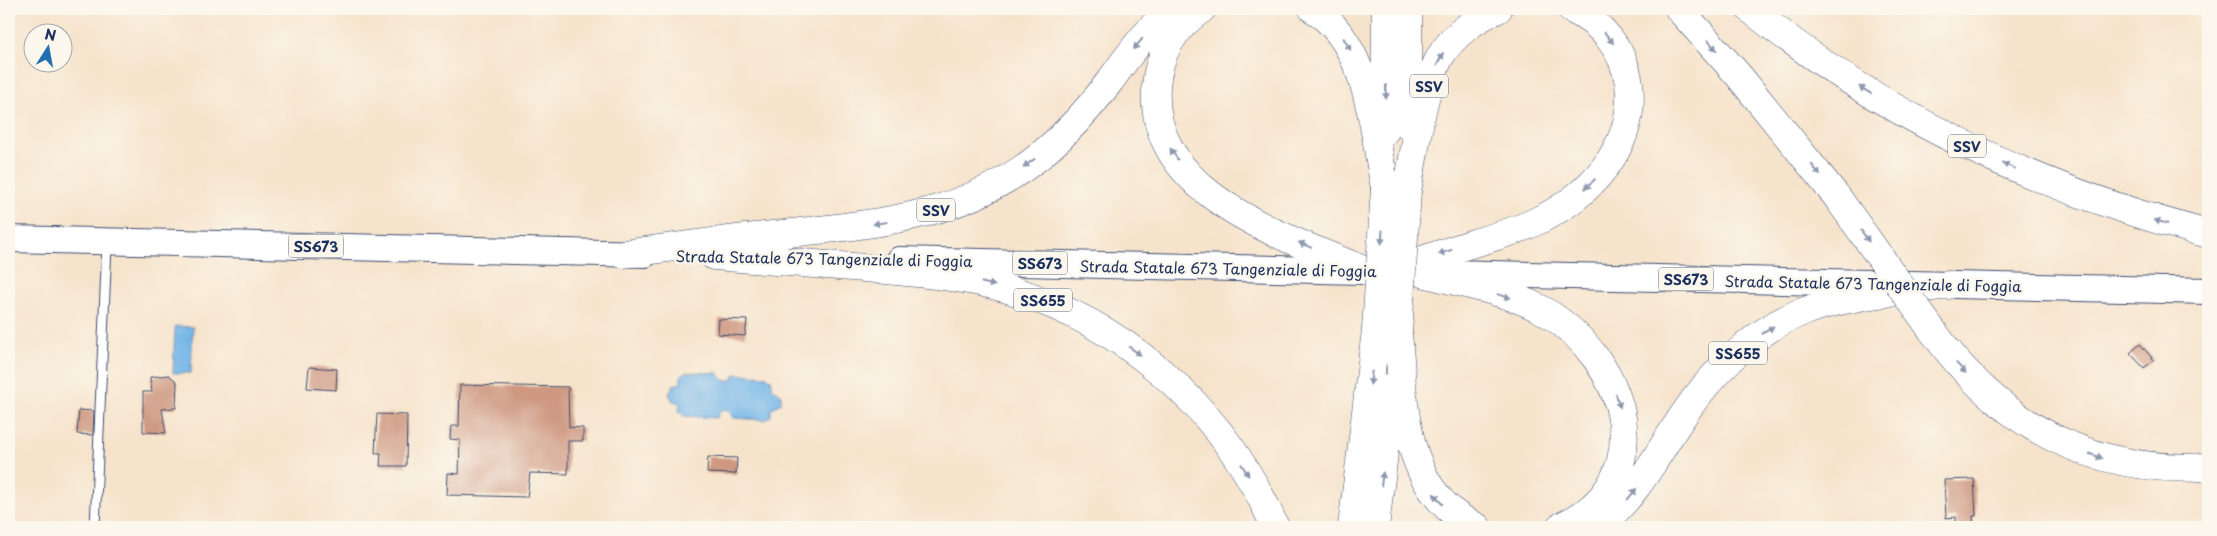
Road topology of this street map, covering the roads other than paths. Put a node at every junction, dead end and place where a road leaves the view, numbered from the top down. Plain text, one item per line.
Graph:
1 (1172, 9) edge
2 (1202, 9) edge
3 (1313, 9) edge
4 (1386, 9) edge
5 (1408, 9) edge
6 (1498, 9) edge
7 (1571, 9) edge
8 (1679, 9) edge
9 (1750, 9) edge
10 (1396, 189) junction
11 (2208, 234) edge
12 (9, 239) edge
13 (107, 241) junction
14 (623, 254) junction
15 (714, 256) junction
16 (1377, 271) junction
17 (1423, 273) junction
18 (1949, 285) junction
19 (2208, 291) edge
20 (1387, 331) junction
21 (2208, 467) edge
22 (95, 527) edge
23 (1275, 527) edge
24 (1352, 527) edge
25 (1375, 527) edge
26 (1477, 527) edge
27 (1560, 527) edge
28 (1596, 527) edge

1 -> 14 highway, SSV
16 -> 2 highway
3 -> 10 highway, SSV
4 -> 10 highway, SSV
5 - 10 highway, SSV
10 -> 6 highway, SSV
7 -> 16 highway
8 -> 21 highway, bridge
11 -> 9 highway, SSV
10 - 20 highway, SSV, bridge
12 - 13 main road, Strada Statale 673 Tangenziale di Foggia / SS673
13 - 14 main road, Strada Statale 673 Tangenziale di Foggia / SS673
13 - 22 lane
14 - 15 main road, Strada Statale 673 Tangenziale di Foggia / SS673
15 - 16 main road, Strada Statale 673 Tangenziale di Foggia / SS673
15 -> 23 highway, SS655
16 - 17 main road, Strada Statale 673 Tangenziale di Foggia / SS673
17 - 18 main road, Strada Statale 673 Tangenziale di Foggia / SS673
17 -> 27 highway
18 - 19 main road, Strada Statale 673 Tangenziale di Foggia / SS673
28 -> 18 highway, SS655
20 -> 24 highway
25 -> 20 highway
26 -> 20 highway

